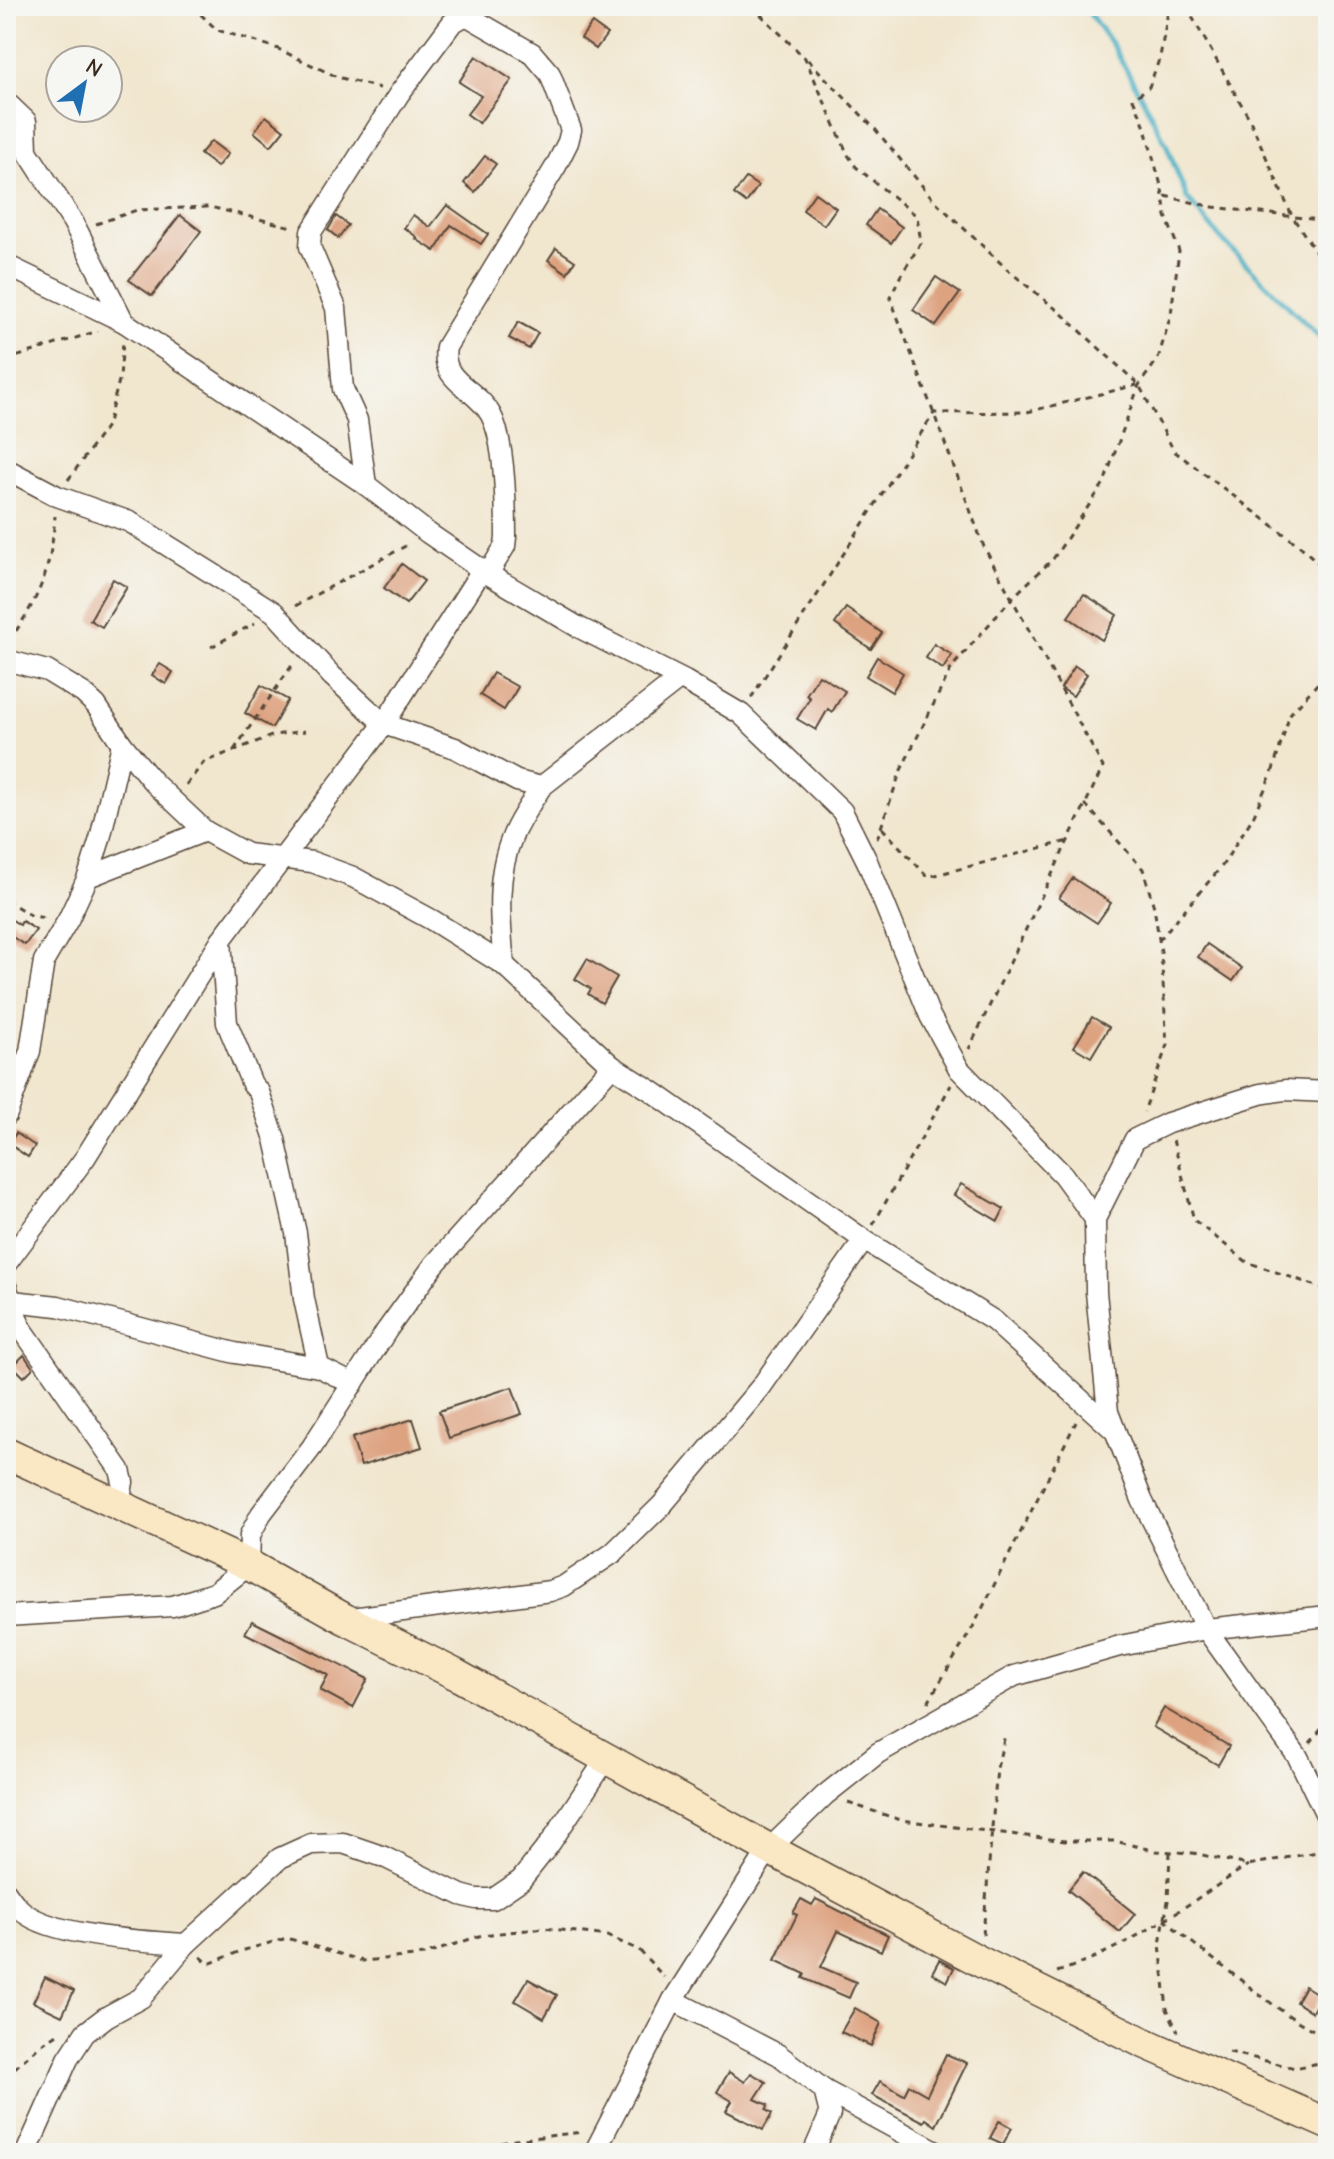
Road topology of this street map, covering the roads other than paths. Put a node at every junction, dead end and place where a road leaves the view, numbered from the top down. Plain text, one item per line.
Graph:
1 (6, 102) edge
2 (6, 265) edge
3 (124, 322) junction
4 (6, 469) edge
5 (366, 485) junction
6 (485, 572) junction
7 (6, 660) edge
8 (679, 679) junction
9 (384, 724) junction
10 (122, 744) junction
11 (541, 787) junction
12 (205, 831) junction
13 (283, 859) junction
14 (88, 877) junction
15 (221, 940) junction
16 (504, 965) junction
17 (612, 1066) junction
18 (1328, 1092) edge
19 (6, 1116) edge
20 (1095, 1219) junction
21 (864, 1240) junction
22 (6, 1264) edge
23 (9, 1293) edge
24 (319, 1367) junction
25 (353, 1384) junction
26 (1116, 1432) junction
27 (6, 1453) edge
28 (119, 1505) junction
29 (249, 1565) junction
30 (6, 1616) edge
31 (1328, 1616) edge
32 (345, 1619) junction
33 (1206, 1629) junction
34 (606, 1759) junction
35 (1328, 1819) edge
36 (769, 1849) junction
37 (6, 1892) edge
38 (186, 1944) junction
39 (673, 2000) junction
40 (824, 2090) junction
41 (1328, 2124) edge
42 (26, 2153) edge
43 (594, 2153) edge
44 (813, 2153) edge
45 (940, 2153) edge

1 - 3 street
2 - 3 street
3 - 5 street
4 - 9 street
5 - 6 street
5 - 6 street
6 - 8 street
6 - 9 street
7 - 10 street
8 - 11 street
8 - 20 street
9 - 11 street
9 - 13 street
10 - 12 street
10 - 14 street
11 - 16 street
12 - 13 street
12 - 14 street
13 - 15 street
13 - 16 street
14 - 19 street
15 - 22 street
15 - 24 street
16 - 17 street
17 - 21 street
17 - 25 street
18 - 20 street
20 - 26 street
21 - 26 street
21 - 32 street
23 - 24 street
23 - 28 street
24 - 25 street
25 - 29 street
26 - 33 street
27 - 28 street
28 - 29 street
29 - 30 street
29 - 32 street
31 - 33 street
32 - 34 street
33 - 35 street
33 - 36 street
34 - 36 street
34 - 38 street
36 - 39 street
36 - 41 street
37 - 38 street
38 - 42 street
39 - 40 street
39 - 43 street
40 - 44 street
40 - 45 street

